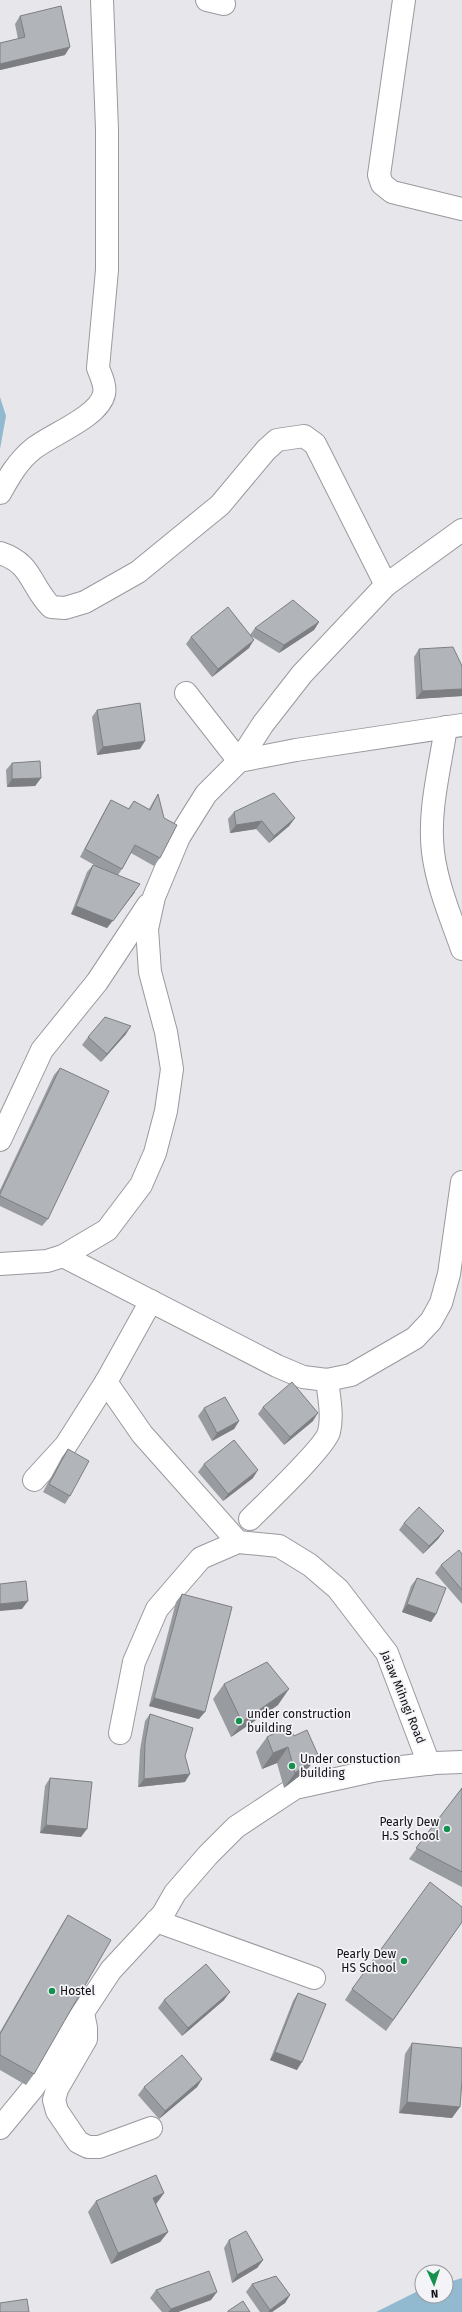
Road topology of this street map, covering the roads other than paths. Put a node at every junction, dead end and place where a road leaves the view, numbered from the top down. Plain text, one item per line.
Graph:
1 (102, 0) edge
2 (404, 0) edge
3 (462, 209) edge
4 (0, 493) edge
5 (462, 530) edge
6 (0, 550) edge
7 (386, 586) junction
8 (186, 693) dead end
9 (454, 726) edge
10 (239, 761) junction
11 (154, 897) junction
12 (462, 950) edge
13 (0, 1140) edge
14 (462, 1182) edge
15 (63, 1256) junction
16 (0, 1264) edge
17 (151, 1301) junction
18 (327, 1380) junction
19 (106, 1382) junction
20 (34, 1480) dead end
21 (250, 1519) dead end
22 (238, 1542) junction
23 (120, 1733) dead end
24 (462, 1762) edge
25 (429, 1764) junction
26 (156, 1921) junction
27 (314, 1978) dead end
28 (83, 2013) junction
29 (0, 2128) edge
30 (151, 2128) dead end

1 - 4 street
2 - 3 street
5 - 7 street
6 - 7 street
7 - 10 street
8 - 10 street
9 - 10 street
9 - 12 street
10 - 11 street
11 - 13 street
11 - 15 street
14 - 18 street
15 - 16 street
15 - 17 street
17 - 18 street
17 - 19 street
18 - 21 street
19 - 20 street
19 - 22 street
22 - 23 street, Jaiaw Mihngi Road
22 - 25 street, Jaiaw Mihngi Road
24 - 25 street
25 - 26 street
26 - 27 street
26 - 28 street
28 - 29 street
28 - 30 street

